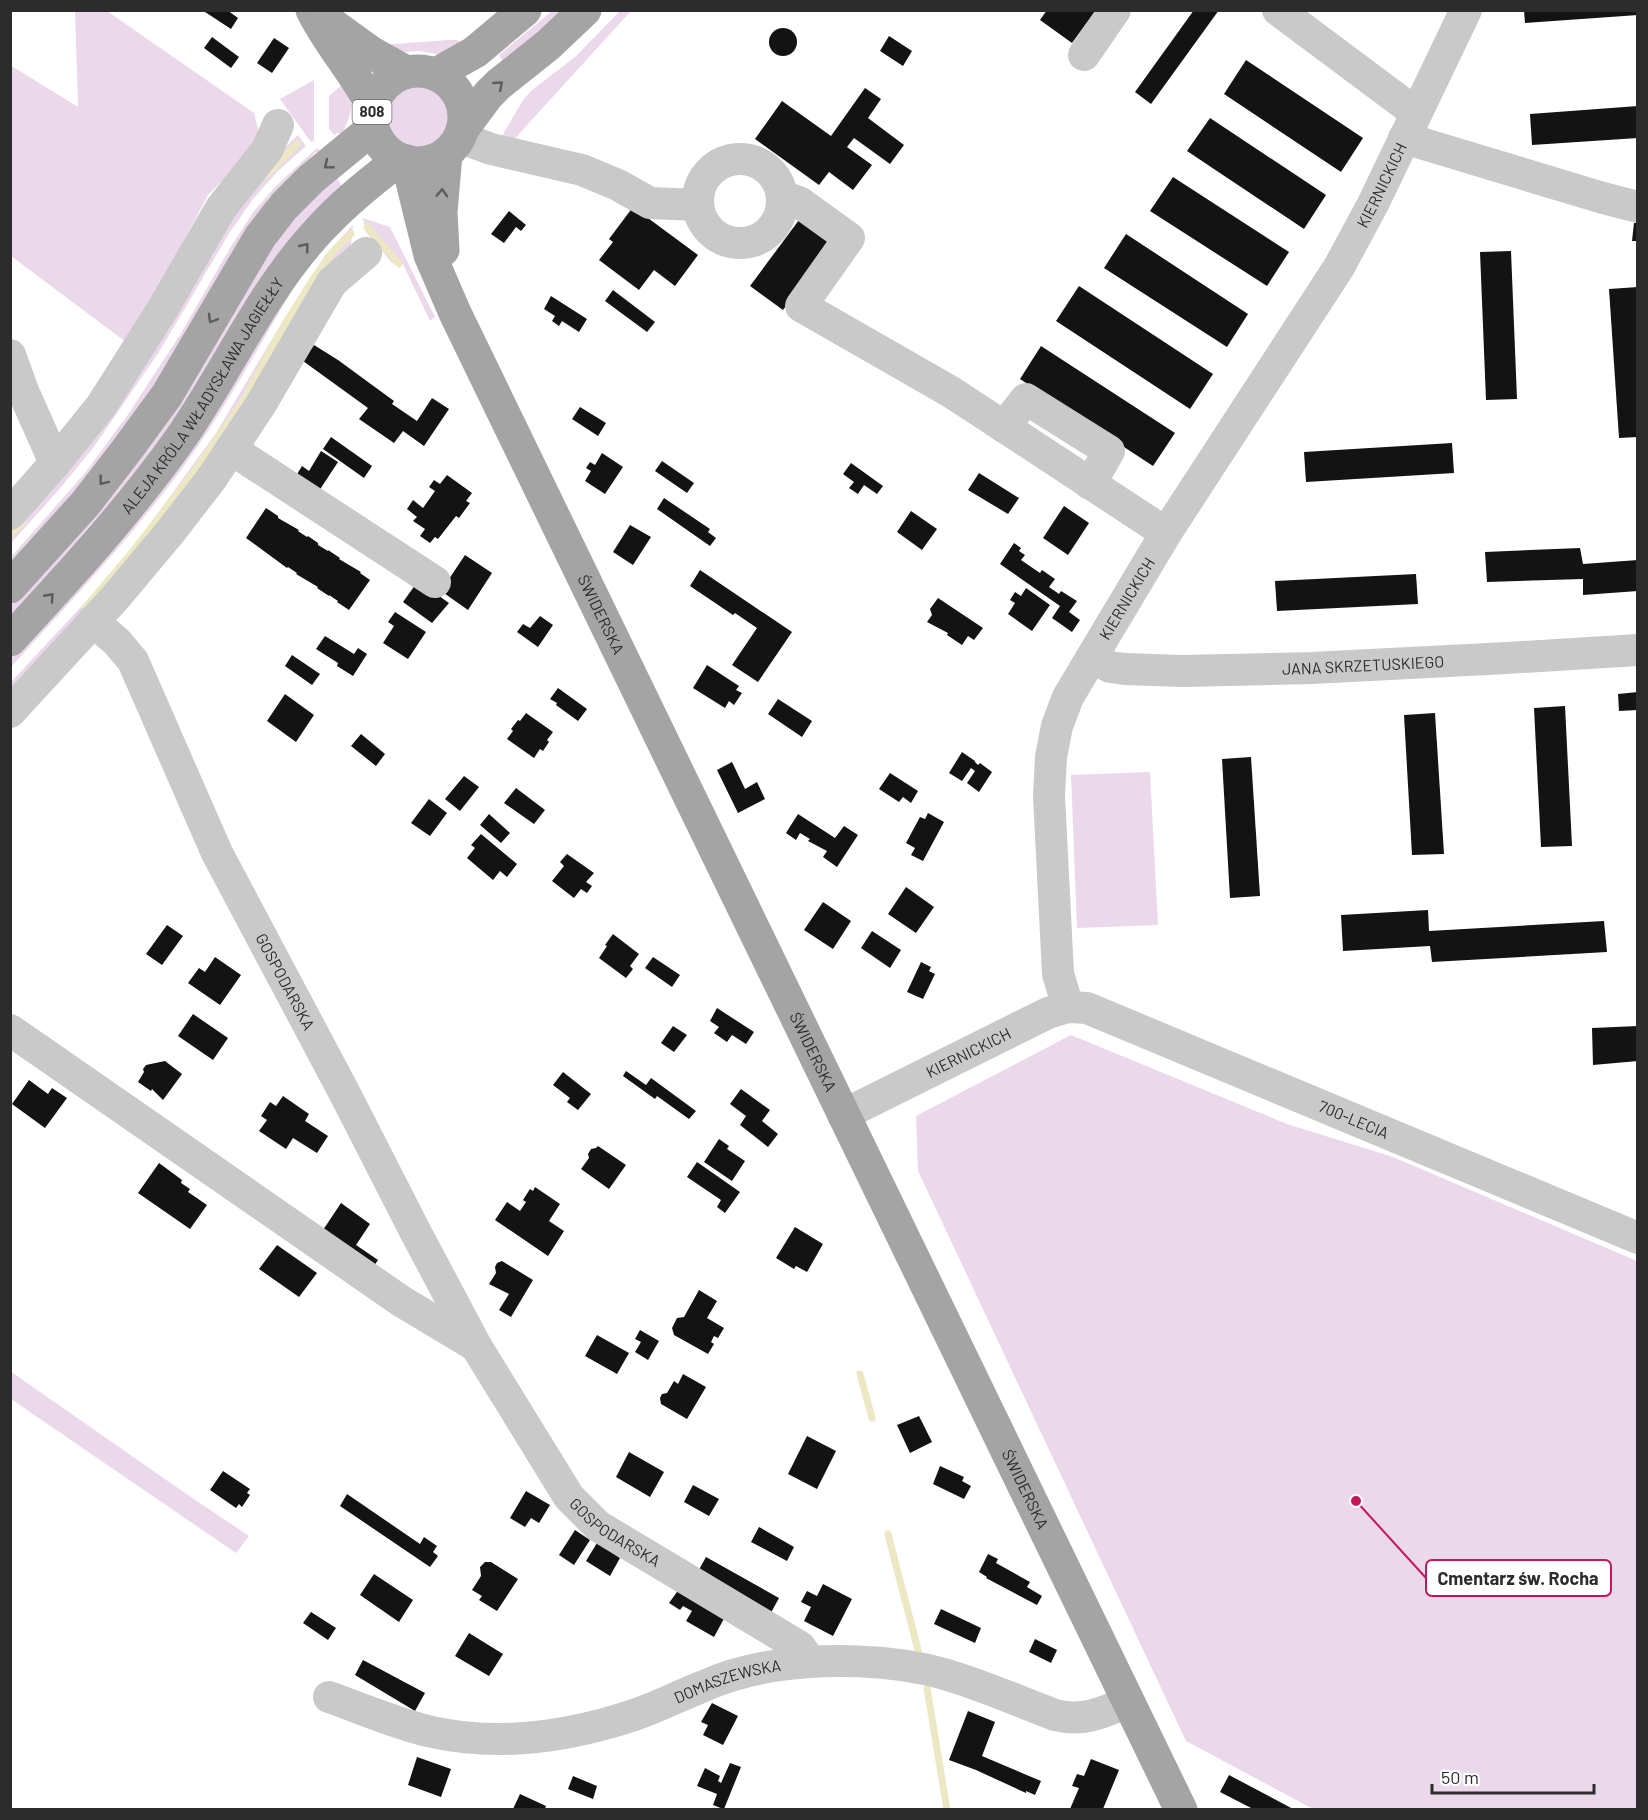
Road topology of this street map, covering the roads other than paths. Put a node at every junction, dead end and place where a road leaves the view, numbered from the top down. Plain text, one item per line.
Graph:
1 (313, 10) edge
2 (525, 10) edge
3 (585, 10) edge
4 (1115, 10) edge
5 (1278, 10) edge
6 (1466, 10) edge
7 (1084, 55) dead end
8 (421, 73) junction
9 (373, 117) junction
10 (279, 126) dead end
11 (1410, 126) junction
12 (456, 140) junction
13 (404, 160) junction
14 (782, 196) junction
15 (697, 205) junction
16 (1638, 207) edge
17 (366, 253) dead end
18 (447, 294) junction
19 (10, 355) edge
20 (231, 449) junction
21 (55, 463) junction
22 (10, 514) edge
23 (1166, 533) junction
24 (435, 582) dead end
25 (10, 587) edge
26 (93, 621) junction
27 (10, 640) edge
28 (1638, 650) edge
29 (1092, 657) junction
30 (10, 712) edge
31 (1068, 1007) junction
32 (10, 1030) edge
33 (843, 1115) junction
34 (1638, 1238) edge
35 (476, 1346) junction
36 (810, 1662) junction
37 (329, 1697) dead end
38 (1128, 1702) junction
39 (1181, 1809) edge

1 - 8 main road, 808
1 - 9 main road, 808
2 - 8 main road
12 -> 3 main road
4 - 7 street
5 - 11 street
6 - 11 street, KIERNICKICH
8 - 9 main road, 808
8 - 12 main road, 808
9 - 13 main road, 808
9 -> 25 main road, ALEJA KRÓLA WŁADYSŁAWA JAGIEŁŁY
10 - 21 street
11 - 16 street
11 - 23 street, KIERNICKICH
12 - 13 main road
12 - 15 street
18 -> 12 main road, ŚWIDERSKA / 808
13 - 18 main road, ŚWIDERSKA / 808
27 -> 13 main road, ALEJA KRÓLA WŁADYSŁAWA JAGIEŁŁY
14 - 15 street
14 - 15 street
14 - 23 street
17 - 20 street
18 - 33 main road, ŚWIDERSKA / 808
19 - 21 street
20 - 24 street
20 - 26 street
21 - 22 street
23 - 29 street, KIERNICKICH
26 - 30 street
26 - 35 street, GOSPODARSKA
28 - 29 street, JANA SKRZETUSKIEGO
29 - 31 street, KIERNICKICH
31 - 33 street, KIERNICKICH
31 - 34 street, 700-LECIA
32 - 35 street, GOSPODARSKA
33 - 38 main road, ŚWIDERSKA / 808
35 - 36 street, GOSPODARSKA
36 - 37 street, DOMASZEWSKA
36 - 38 street, DOMASZEWSKA
38 - 39 main road, ŚWIDERSKA / 808

